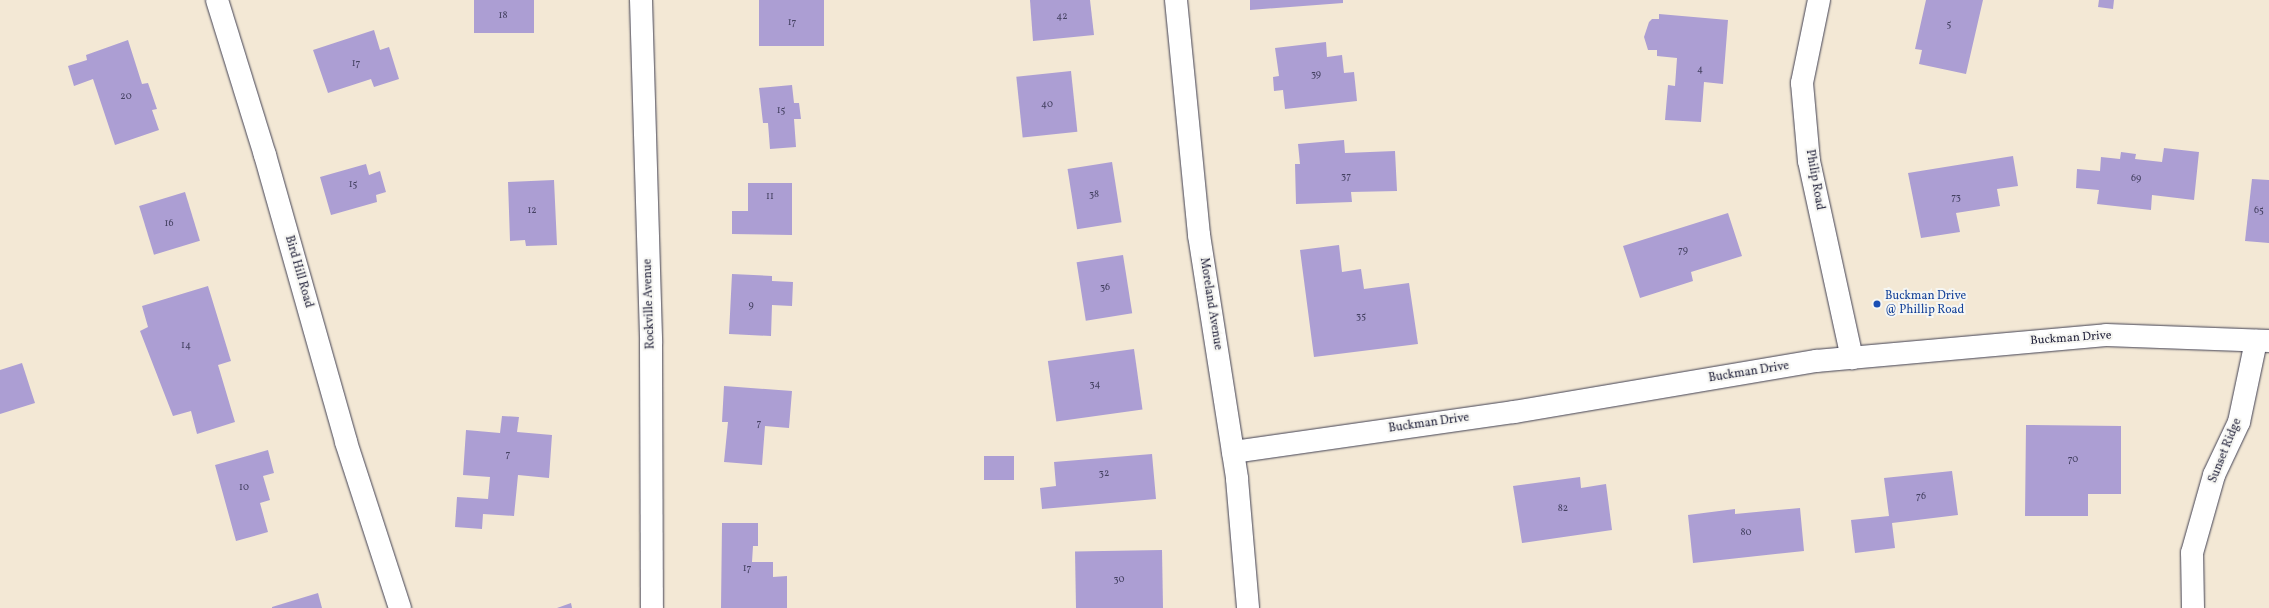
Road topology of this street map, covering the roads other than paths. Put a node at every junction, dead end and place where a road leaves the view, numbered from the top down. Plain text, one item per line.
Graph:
1 (217, 0) edge
2 (641, 0) edge
3 (1176, 0) edge
4 (1819, 0) edge
5 (2263, 341) edge
6 (1852, 358) junction
7 (1233, 452) junction
8 (400, 608) edge
9 (652, 608) edge
10 (1248, 608) edge
11 (2193, 608) edge

1 - 8 street, Bird Hill Road
2 - 9 street, Rockville Avenue
3 - 7 street, Moreland Avenue
4 - 6 street, Philip Road
5 - 6 street, Buckman Drive
5 - 11 street, Sunset Ridge
6 - 7 street, Buckman Drive
7 - 10 street, Moreland Avenue

